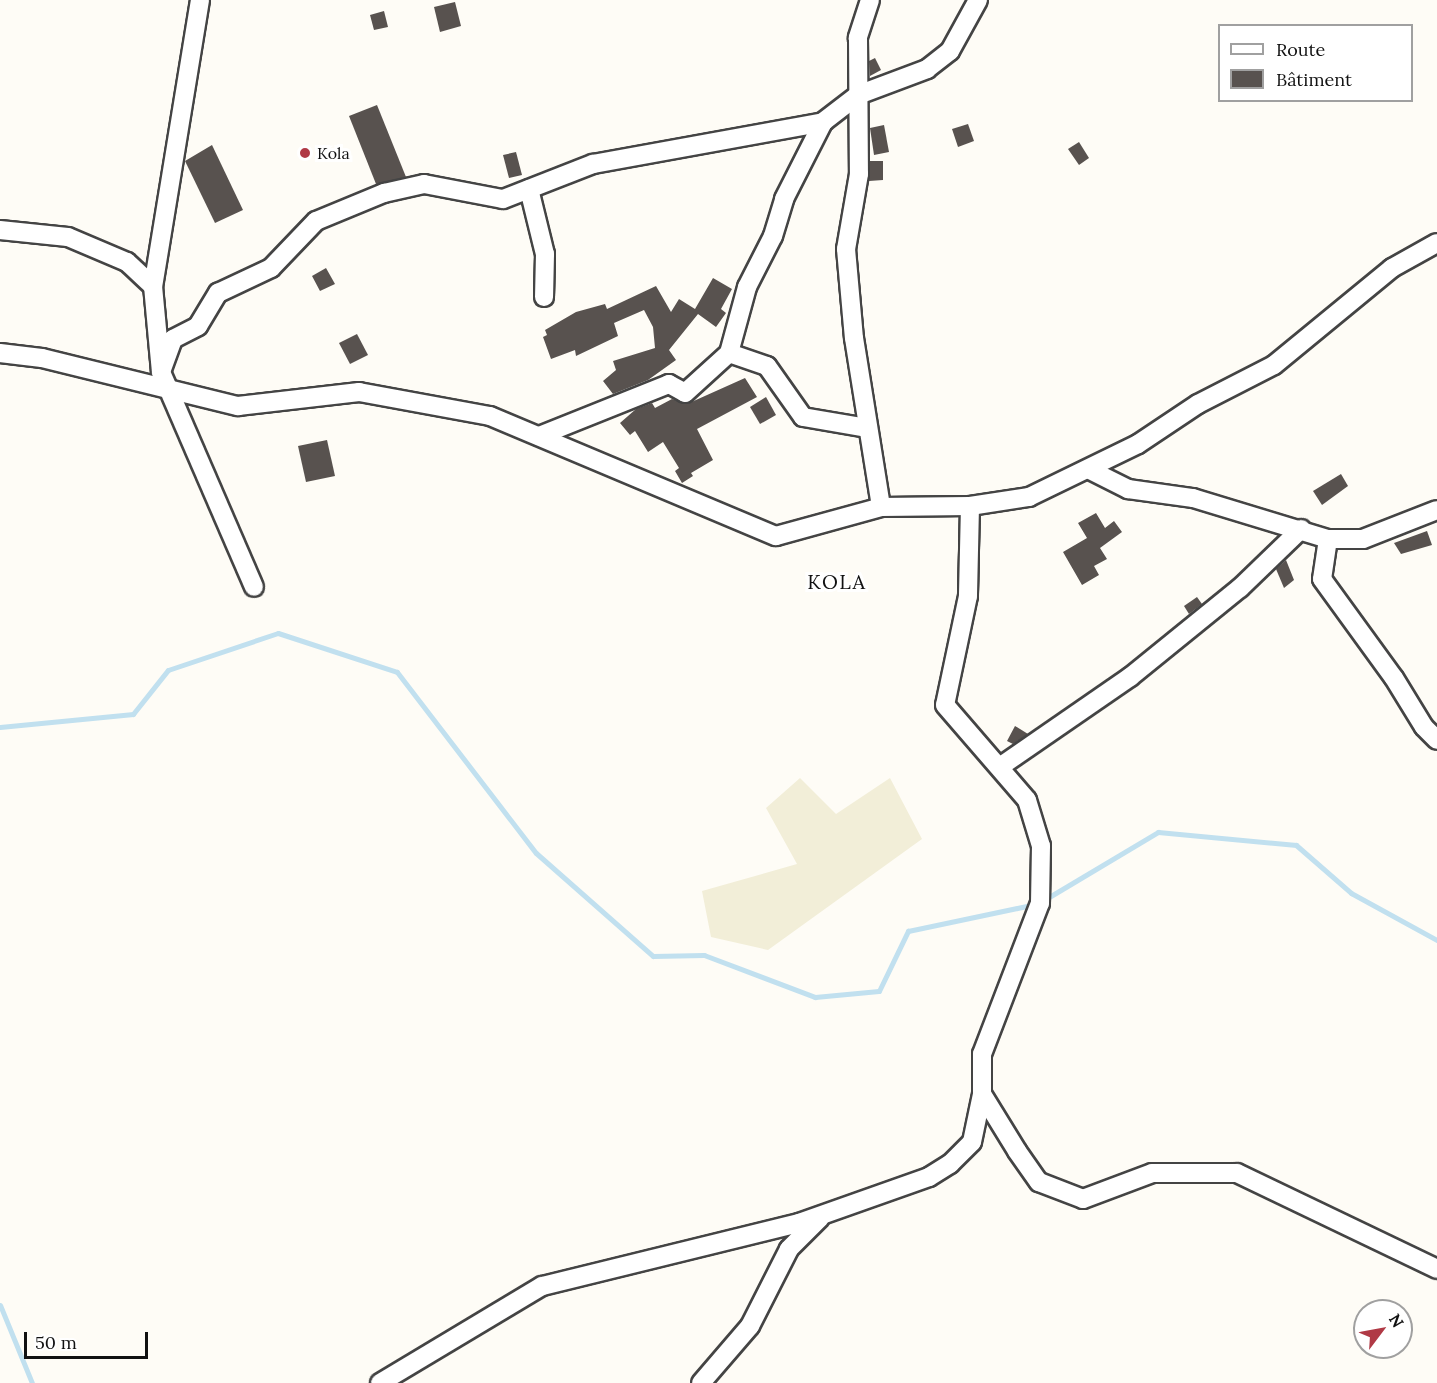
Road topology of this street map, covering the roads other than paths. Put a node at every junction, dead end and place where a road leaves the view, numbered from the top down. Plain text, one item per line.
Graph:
1 (200, 0) edge
2 (870, 0) edge
3 (978, 0) edge
4 (858, 95) junction
5 (823, 122) junction
6 (529, 189) junction
7 (0, 230) edge
8 (1437, 243) edge
9 (153, 286) junction
10 (544, 297) dead end
11 (0, 353) edge
12 (729, 353) junction
13 (161, 372) junction
14 (172, 390) junction
15 (868, 428) junction
16 (539, 436) junction
17 (1088, 469) junction
18 (881, 507) junction
19 (970, 507) junction
20 (1437, 510) edge
21 (1301, 529) junction
22 (1328, 539) junction
23 (254, 587) dead end
24 (1437, 740) edge
25 (1001, 766) junction
26 (982, 1094) junction
27 (825, 1213) junction
28 (1437, 1269) edge
29 (380, 1383) edge
30 (700, 1383) edge

1 - 9 street
2 - 4 street
3 - 4 street
4 - 5 street
4 - 15 street
5 - 6 street
5 - 12 street
6 - 10 street
6 - 13 street
7 - 9 street
8 - 17 street
9 - 13 street
11 - 14 street
12 - 15 street
12 - 16 street
13 - 14 street
14 - 16 street
14 - 23 street
15 - 18 street
16 - 18 street
17 - 19 street
17 - 21 street
18 - 19 street
19 - 25 street
20 - 22 street
21 - 22 street
21 - 25 street
22 - 24 street
25 - 26 street
26 - 27 street
26 - 28 street
27 - 29 street
27 - 30 street

